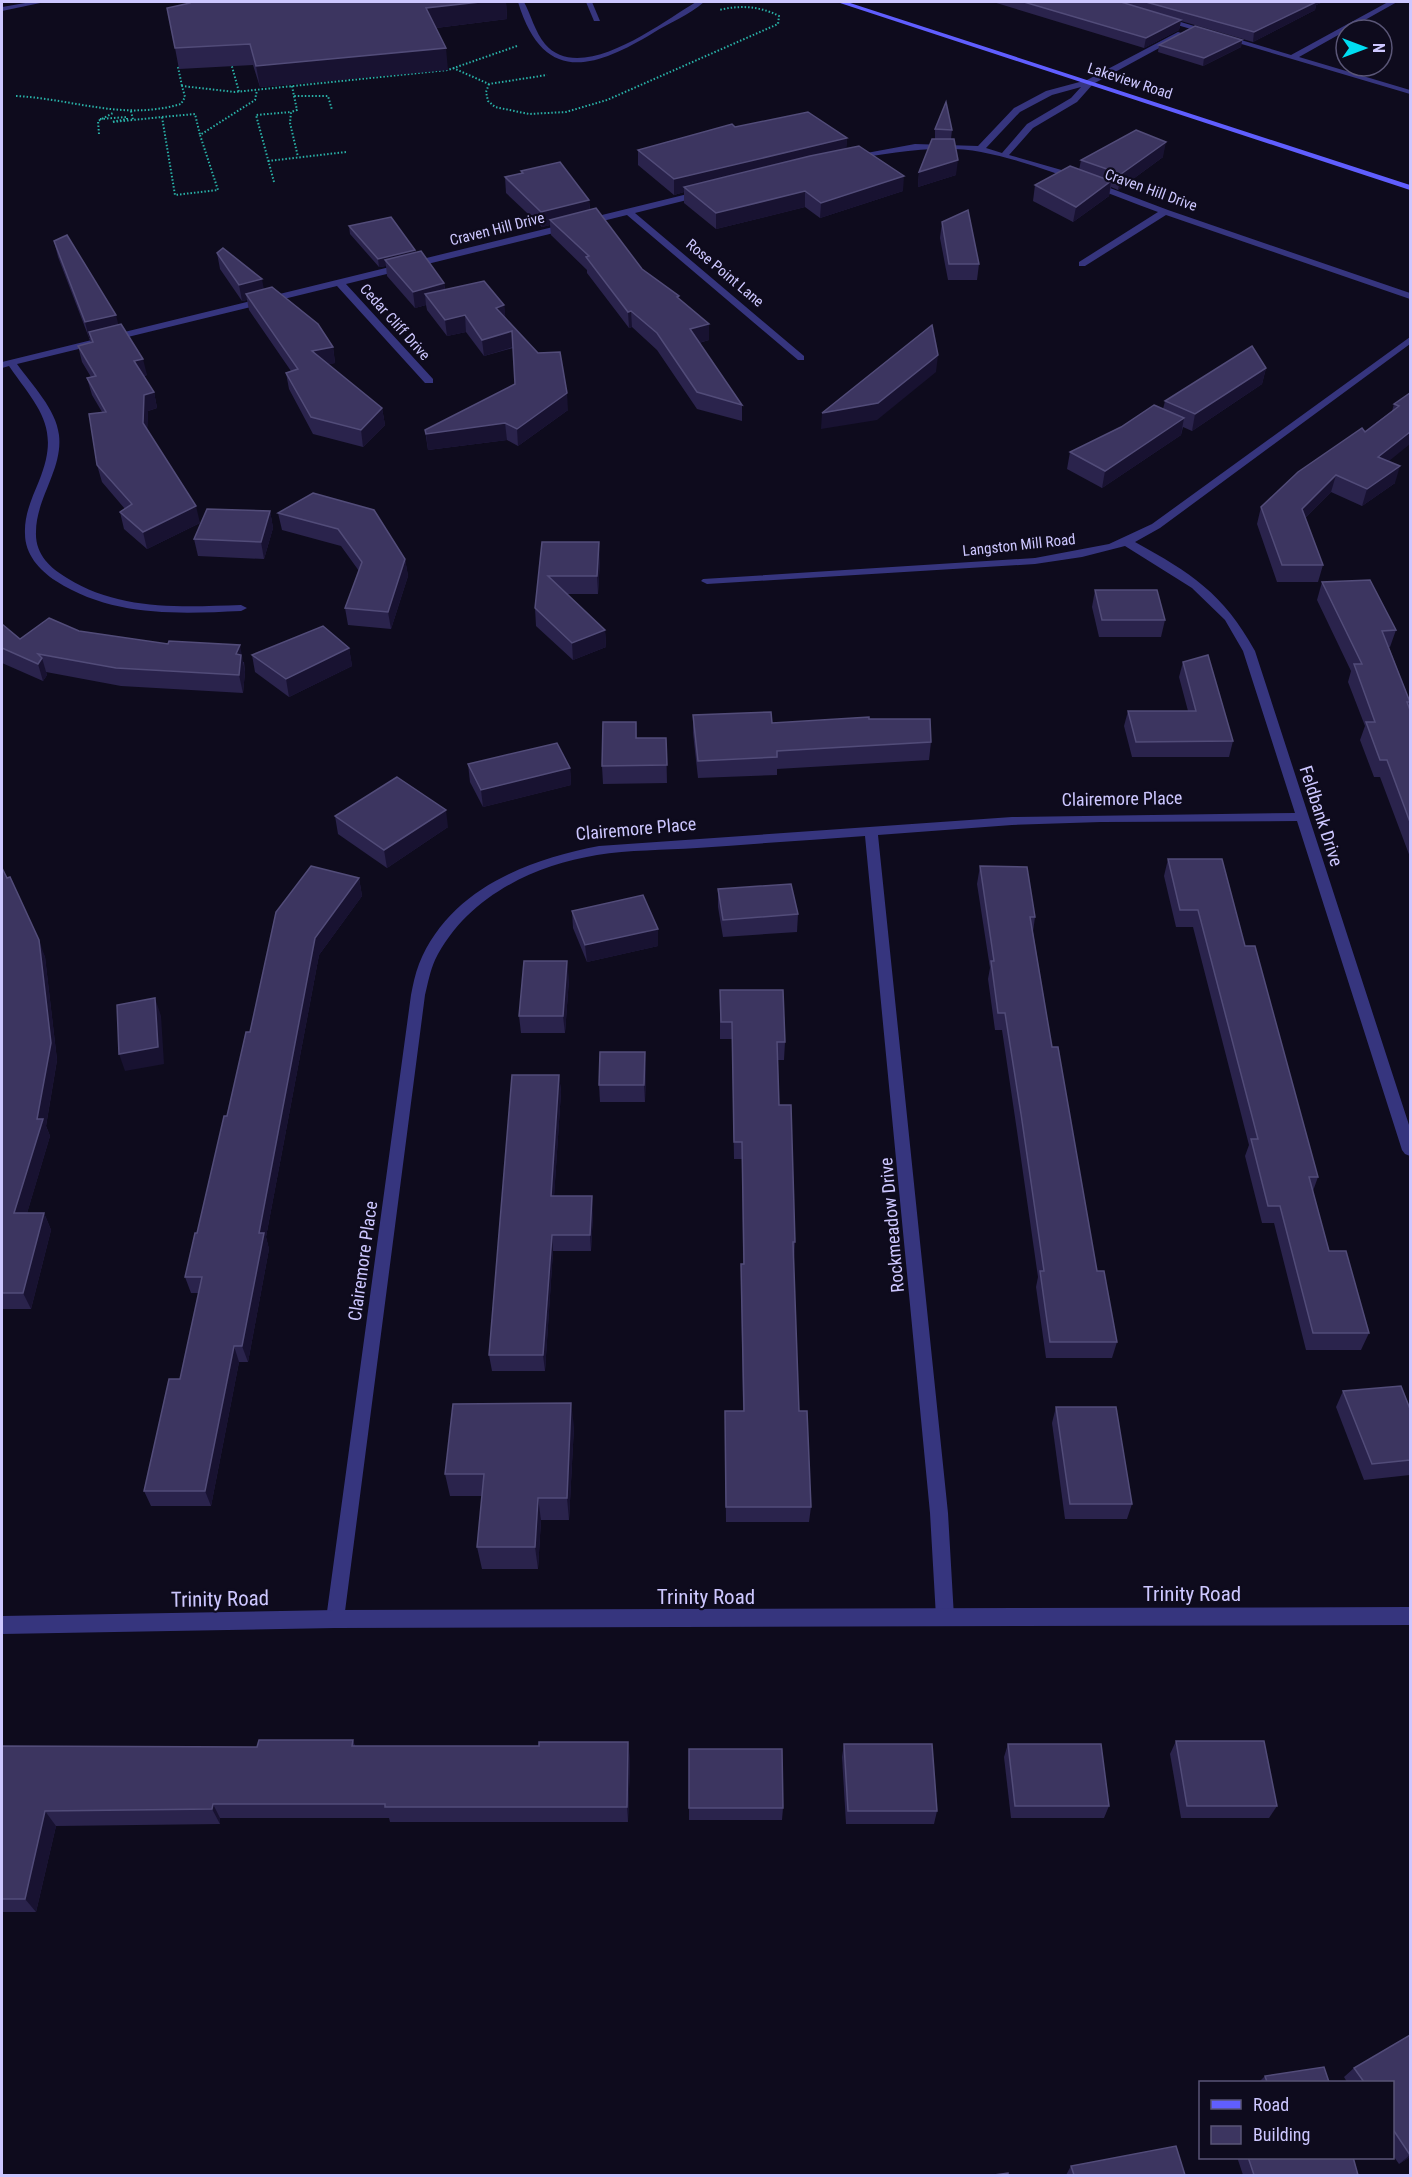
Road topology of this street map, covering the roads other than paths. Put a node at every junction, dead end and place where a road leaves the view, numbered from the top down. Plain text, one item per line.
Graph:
1 (41, 2) edge
2 (521, 2) edge
3 (589, 2) edge
4 (700, 2) edge
5 (841, 2) edge
6 (1393, 2) edge
7 (2, 9) edge
8 (1157, 18) edge
9 (597, 19) dead end
10 (1191, 28) junction
11 (1291, 58) junction
12 (1090, 82) junction
13 (1410, 92) edge
14 (980, 149) junction
15 (1004, 155) junction
16 (842, 159) edge
17 (1410, 188) edge
18 (719, 189) edge
19 (629, 212) junction
20 (1165, 212) junction
21 (1082, 264) dead end
22 (340, 283) junction
23 (1410, 296) edge
24 (1410, 340) edge
25 (801, 358) dead end
26 (6, 363) edge
27 (429, 381) dead end
28 (1127, 542) junction
29 (707, 581) dead end
30 (241, 608) dead end
31 (1302, 817) junction
32 (871, 830) junction
33 (1410, 1150) edge
34 (1410, 1616) edge
35 (945, 1617) junction
36 (335, 1619) junction
37 (2, 1625) edge

1 - 7 street
2 - 4 street
3 - 9 street
5 - 12 main road, Lakeview Road
6 - 11 street
8 - 10 street
10 - 11 street
10 - 12 street
11 - 13 street
12 - 14 street
12 - 15 street
12 - 17 main road, Lakeview Road
14 - 15 street, Craven Hill Drive
14 - 16 street, Craven Hill Drive
15 - 20 street, Craven Hill Drive
18 - 19 street, Craven Hill Drive
19 - 22 street, Craven Hill Drive
19 - 25 street, Rose Point Lane
20 - 21 street
20 - 23 street, Craven Hill Drive
22 - 26 street, Craven Hill Drive
22 - 27 street, Cedar Cliff Drive
24 - 28 street, Langston Mill Road
26 - 30 street
28 - 29 street, Langston Mill Road
28 - 31 street, Feldbank Drive
31 - 32 street, Clairemore Place
31 - 33 street, Feldbank Drive
32 - 35 street, Rockmeadow Drive
32 - 36 street, Clairemore Place
34 - 35 street, Trinity Road
35 - 36 street, Trinity Road
36 - 37 street, Trinity Road

